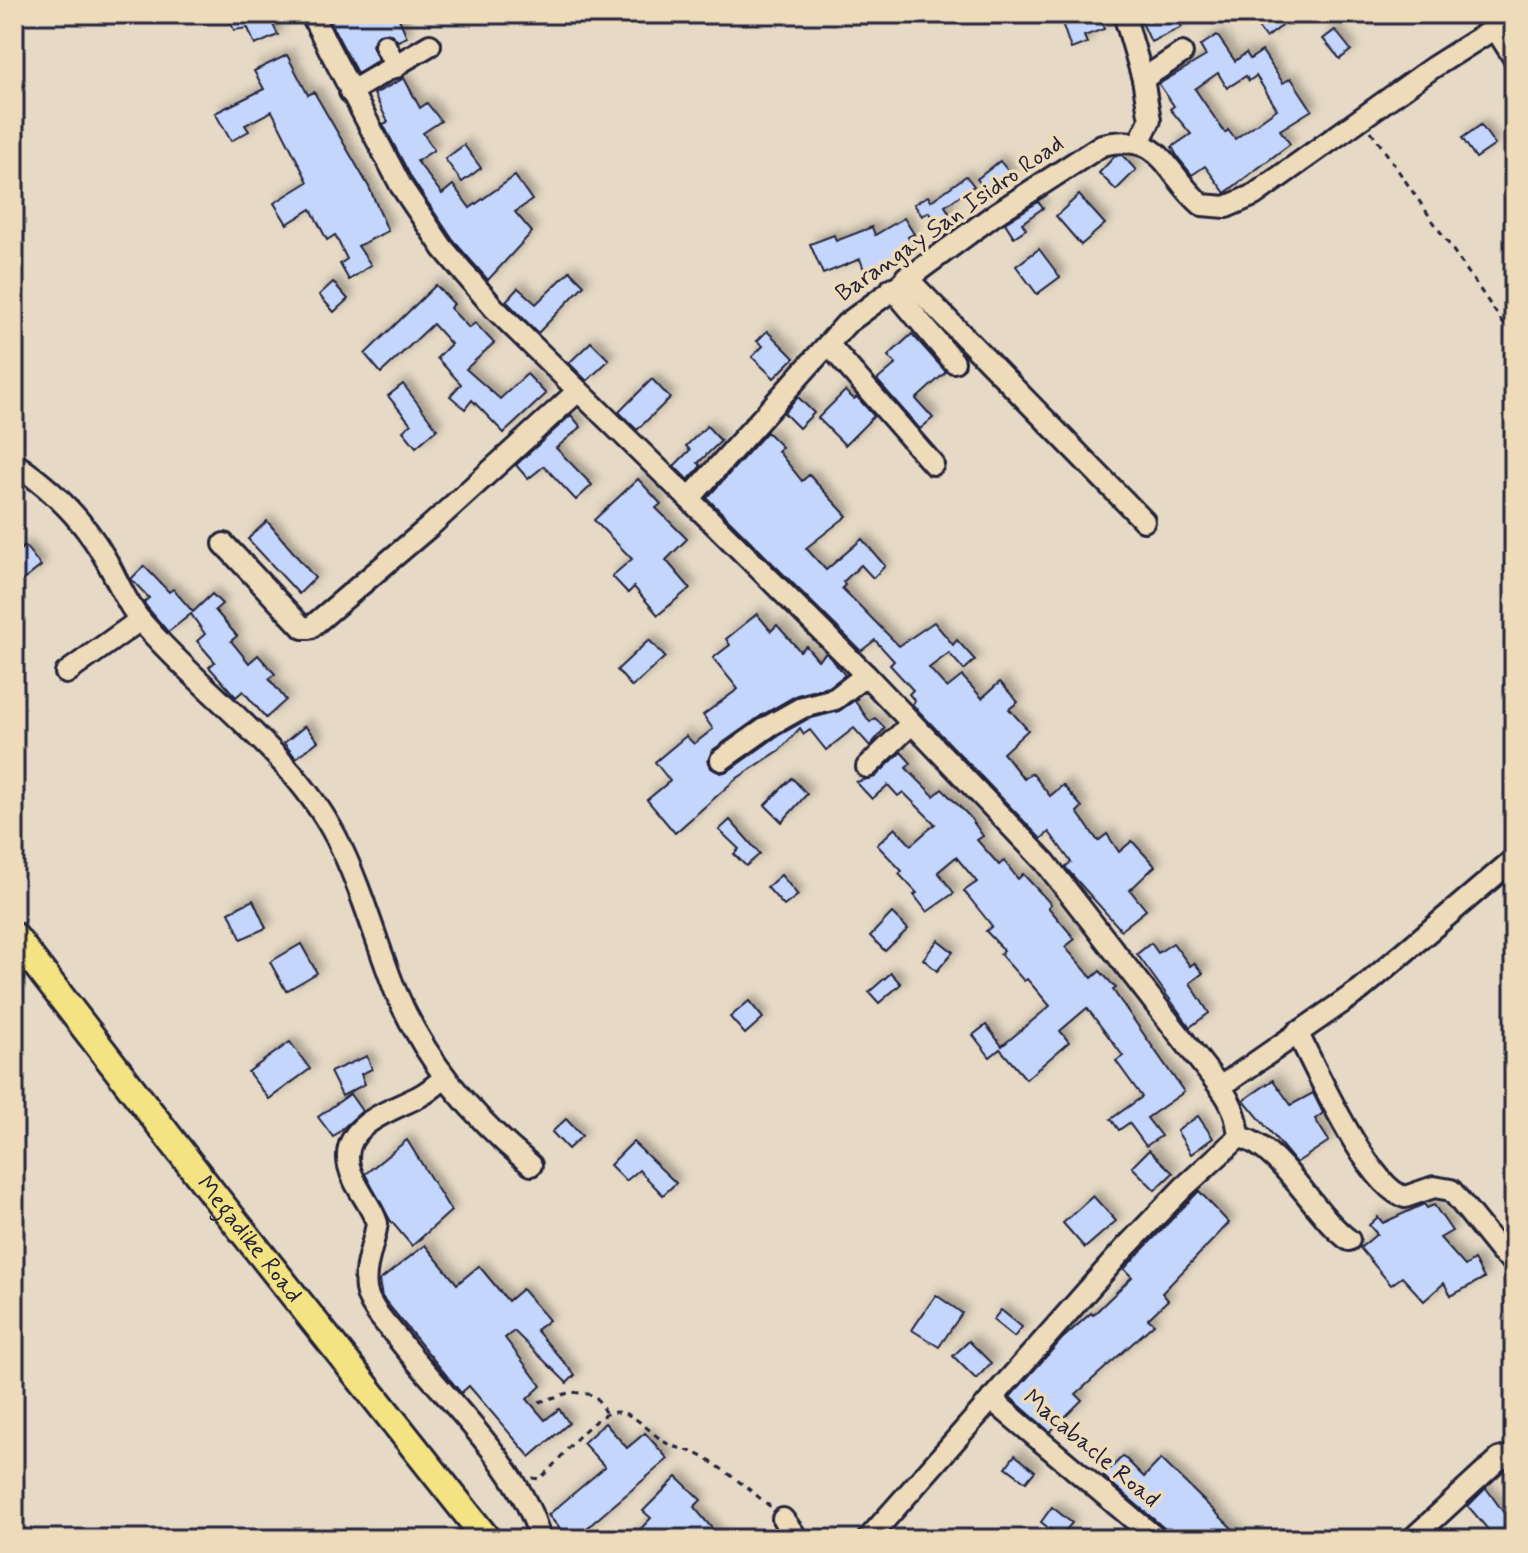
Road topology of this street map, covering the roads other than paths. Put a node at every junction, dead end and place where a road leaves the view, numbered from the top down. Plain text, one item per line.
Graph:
1 (311, 14) edge
2 (1124, 14) edge
3 (1514, 16) edge
4 (1495, 28) junction
5 (385, 45) dead end
6 (430, 45) dead end
7 (1182, 53) dead end
8 (1514, 58) edge
9 (396, 67) junction
10 (1143, 79) junction
11 (350, 92) junction
12 (1139, 143) junction
13 (899, 283) junction
14 (829, 345) junction
15 (954, 362) dead end
16 (578, 391) junction
17 (14, 463) edge
18 (933, 464) dead end
19 (689, 499) junction
20 (1144, 521) dead end
21 (224, 544) dead end
22 (140, 620) junction
23 (66, 673) dead end
24 (866, 675) junction
25 (911, 724) junction
26 (721, 760) dead end
27 (867, 767) dead end
28 (1514, 859) edge
29 (14, 936) edge
30 (1297, 1032) junction
31 (444, 1078) junction
32 (1220, 1087) junction
33 (1239, 1137) junction
34 (531, 1165) dead end
35 (1349, 1240) dead end
36 (1514, 1262) edge
37 (991, 1399) junction
38 (1514, 1455) edge
39 (783, 1519) road end
40 (487, 1539) edge
41 (540, 1539) edge
42 (798, 1539) edge
43 (868, 1539) edge
44 (1157, 1539) edge
45 (1412, 1539) edge

1 - 11 street
2 - 10 street
3 - 4 street
4 - 8 street
4 - 12 street
5 - 9 street
6 - 9 street
7 - 10 street
9 - 11 street
10 - 12 street
11 - 16 street
12 - 13 street, Barangay San Isidro Road
13 - 14 street, Barangay San Isidro Road
13 - 15 street
13 - 20 street
14 - 18 street
14 - 19 street, Barangay San Isidro Road
16 - 19 street
16 - 21 street
17 - 22 street
19 - 24 street
22 - 23 street
22 - 31 street
24 - 25 street
24 - 26 street
25 - 27 street
25 - 32 street
28 - 30 street
29 - 40 main road, Megadike Road
30 - 32 street
30 - 36 street
31 - 34 street
31 - 41 street
32 - 33 street
33 - 35 street
33 - 37 street
37 - 43 street
37 - 44 street, Macabacle Road
38 - 45 street
39 - 42 street

